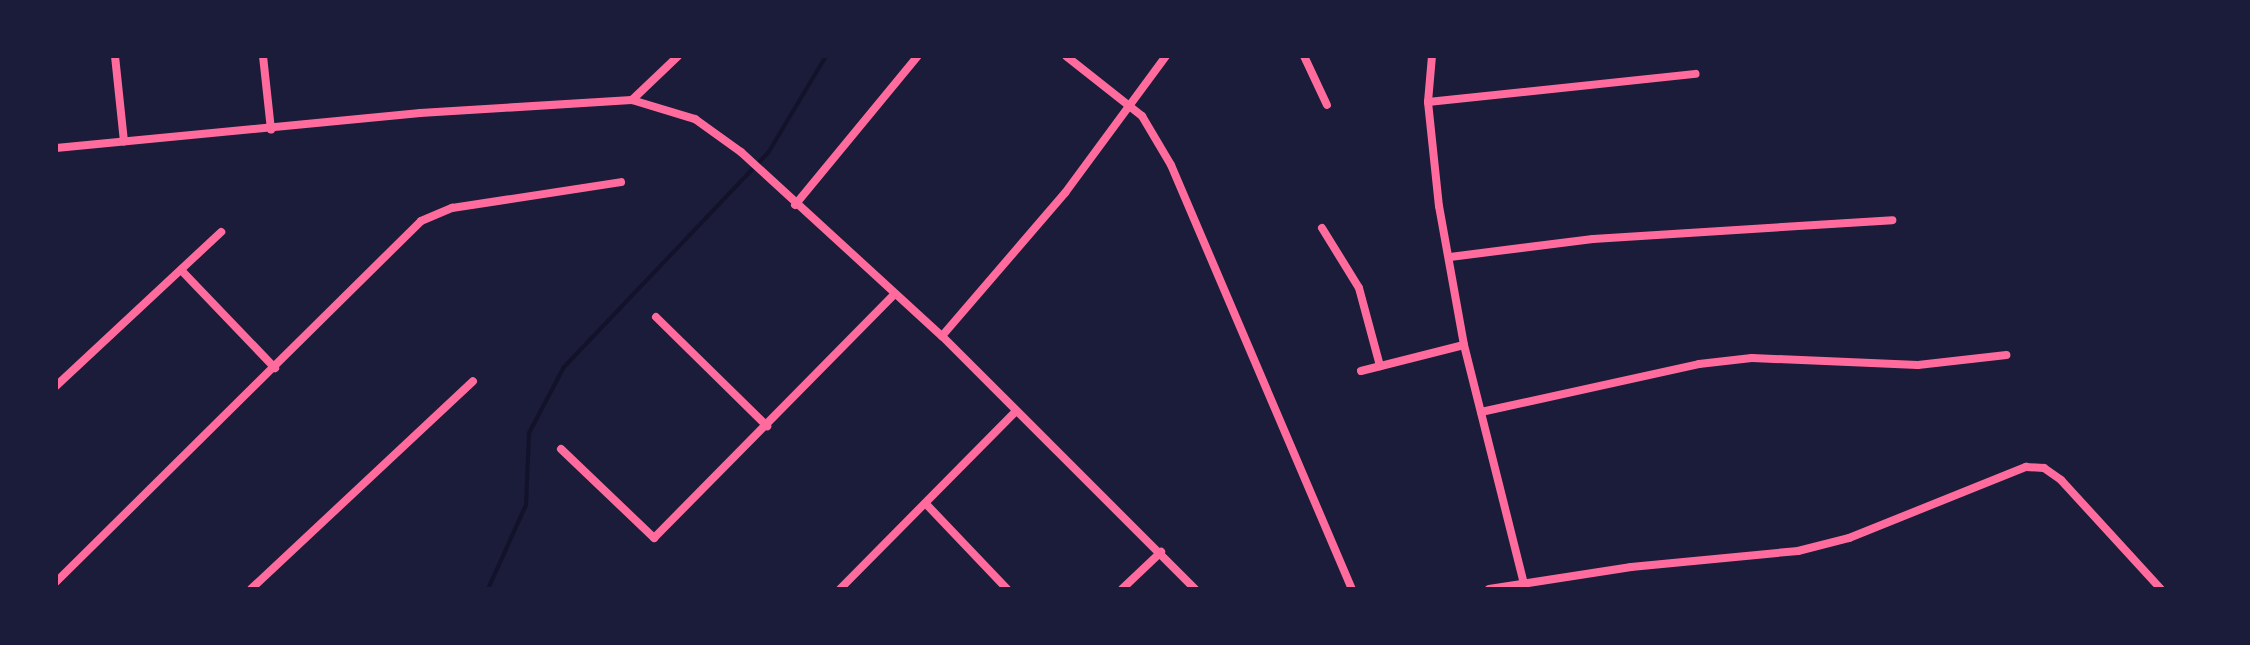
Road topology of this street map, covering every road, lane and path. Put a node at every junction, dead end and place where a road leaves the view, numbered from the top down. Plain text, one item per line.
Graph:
1 (115, 56) edge
2 (263, 56) edge
3 (678, 56) edge
4 (918, 56) edge
5 (1066, 56) edge
6 (1166, 56) edge
7 (1304, 56) edge
8 (1432, 56) edge
9 (1696, 74) dead end
10 (632, 100) junction
11 (1428, 102) junction
12 (1127, 103) junction
13 (1327, 105) dead end
14 (271, 130) junction
15 (124, 142) junction
16 (56, 148) edge
17 (621, 182) dead end
18 (795, 205) junction
19 (1892, 220) dead end
20 (1322, 228) dead end
21 (221, 232) dead end
22 (1450, 257) junction
23 (181, 270) junction
24 (893, 296) junction
25 (656, 317) dead end
26 (942, 336) junction
27 (1464, 345) junction
28 (2006, 355) dead end
29 (1380, 366) junction
30 (275, 368) junction
31 (1361, 371) dead end
32 (473, 381) dead end
33 (57, 382) edge
34 (1481, 412) junction
35 (1014, 413) junction
36 (767, 426) junction
37 (561, 449) dead end
38 (928, 506) junction
39 (1161, 552) junction
40 (56, 582) edge
41 (1524, 583) junction
42 (251, 589) edge
43 (840, 589) edge
44 (1007, 589) edge
45 (1122, 589) edge
46 (1195, 589) edge
47 (1352, 589) edge
48 (1489, 589) edge
49 (2161, 589) edge

1 - 15 street
2 - 14 street
3 - 10 street
4 - 18 street
5 - 12 street
6 - 12 street
7 - 13 street
8 - 11 street
9 - 11 street
10 - 14 street
10 - 18 street
11 - 22 street
12 - 26 street
12 - 47 street
14 - 15 street
15 - 16 street
17 - 30 street
18 - 24 street
19 - 22 street
20 - 29 street
21 - 23 street
22 - 27 street
23 - 30 street
23 - 33 street
24 - 26 street
24 - 36 street
25 - 36 street
26 - 35 street
27 - 29 street
27 - 34 street
28 - 34 street
29 - 31 street
30 - 40 street
32 - 42 street
34 - 41 street
35 - 38 street
35 - 39 street
36 - 37 street
38 - 43 street
38 - 44 street
39 - 45 street
39 - 46 street
41 - 48 street
41 - 49 street

